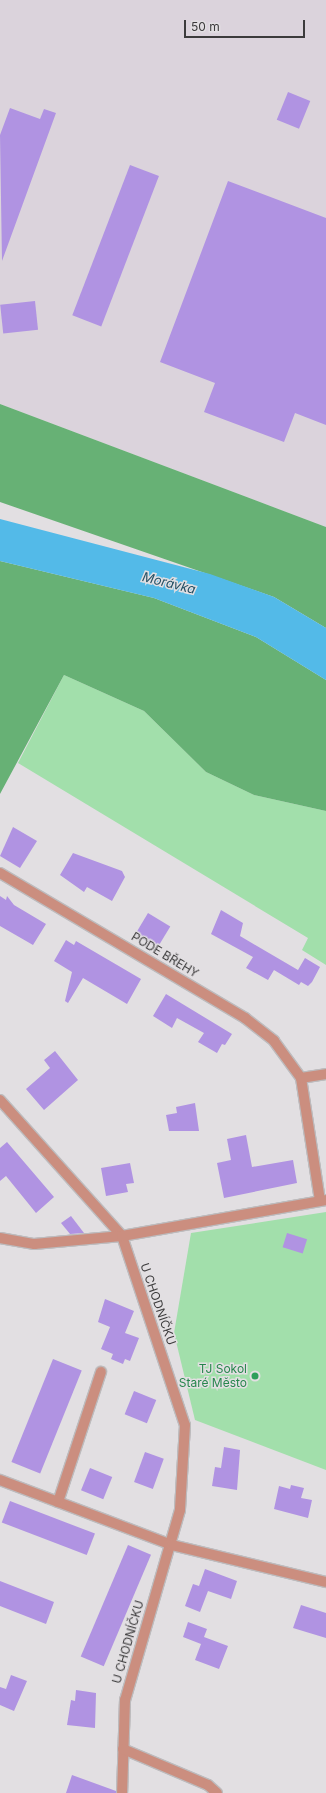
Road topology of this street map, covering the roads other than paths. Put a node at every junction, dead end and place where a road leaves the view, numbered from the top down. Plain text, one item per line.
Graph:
1 (0, 873) edge
2 (326, 1074) edge
3 (301, 1078) junction
4 (0, 1100) edge
5 (323, 1201) edge
6 (122, 1236) junction
7 (0, 1238) edge
8 (101, 1372) dead end
9 (0, 1480) edge
10 (58, 1502) junction
11 (172, 1545) junction
12 (326, 1582) edge
13 (123, 1749) junction
14 (122, 1793) edge
15 (216, 1793) edge

1 - 3 street, PODE BŘEHY
2 - 3 street
3 - 5 street, PODE BŘEHY
4 - 6 street
5 - 6 street, PODE BŘEHY
6 - 7 street, PODE BŘEHY
6 - 11 street, U CHODNÍČKU
8 - 10 street
9 - 10 street
10 - 11 street
11 - 12 street
11 - 13 street, U CHODNÍČKU
13 - 14 street, U CHODNÍČKU
13 - 15 street

